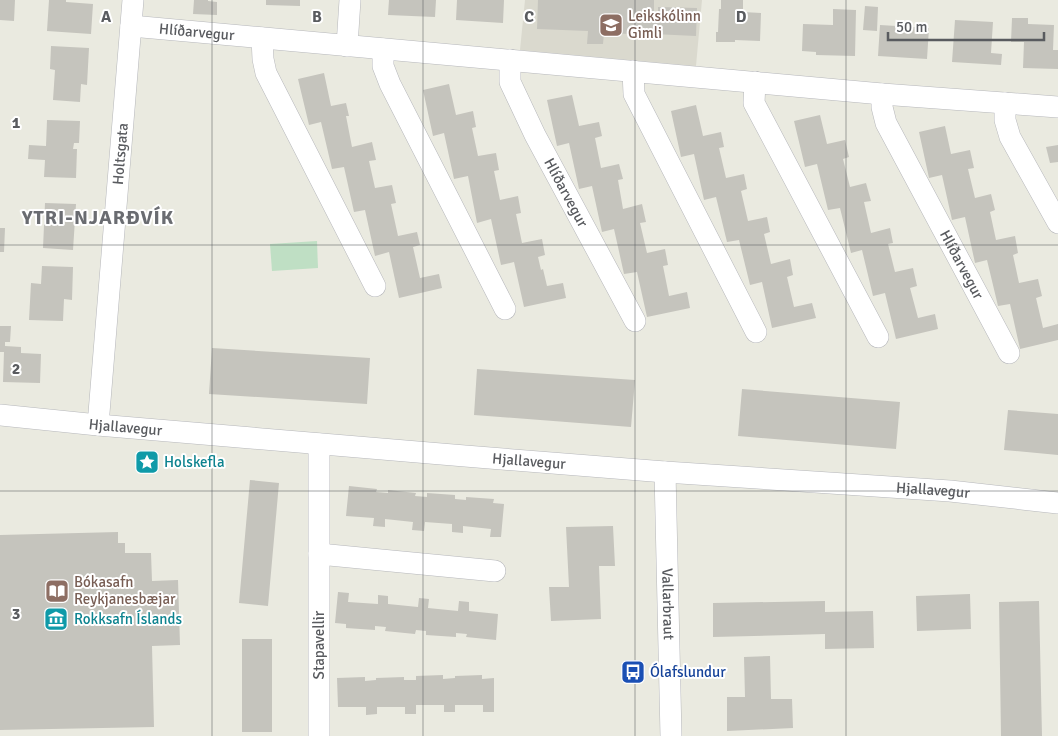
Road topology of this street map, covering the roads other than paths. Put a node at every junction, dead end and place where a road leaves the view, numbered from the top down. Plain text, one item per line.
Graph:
1 (133, 0) edge
2 (350, 0) edge
3 (131, 26) junction
4 (262, 38) junction
5 (347, 46) junction
6 (383, 49) junction
7 (510, 60) junction
8 (633, 71) junction
9 (755, 82) junction
10 (882, 94) junction
11 (1005, 103) junction
12 (1058, 107) edge
13 (1058, 223) edge
14 (375, 286) dead end
15 (505, 309) dead end
16 (635, 321) dead end
17 (756, 332) dead end
18 (878, 337) dead end
19 (1009, 353) dead end
20 (0, 416) edge
21 (98, 425) junction
22 (319, 444) junction
23 (665, 472) junction
24 (1058, 502) edge
25 (319, 554) junction
26 (495, 571) dead end
27 (319, 736) edge
28 (671, 736) edge

1 - 3 street, Holtsgata
2 - 5 street
3 - 4 street, Hlíðarvegur
3 - 21 street, Holtsgata
4 - 5 street, Hlíðarvegur
4 - 14 street
5 - 6 street, Hlíðarvegur
6 - 7 street, Hlíðarvegur
6 - 15 street
7 - 8 street, Hlíðarvegur
7 - 16 street, Hlíðarvegur
8 - 9 street, Hlíðarvegur
8 - 17 street
9 - 10 street, Hlíðarvegur
9 - 18 street
10 - 11 street, Hlíðarvegur
10 - 19 street, Hlíðarvegur
11 - 12 street, Hlíðarvegur
11 - 13 street
20 - 21 street, Hjallavegur
21 - 22 street, Hjallavegur
22 - 23 street, Hjallavegur
22 - 25 street, Stapavellir
23 - 24 street, Hjallavegur
23 - 28 street, Vallarbraut
25 - 26 street
25 - 27 street, Stapavellir

